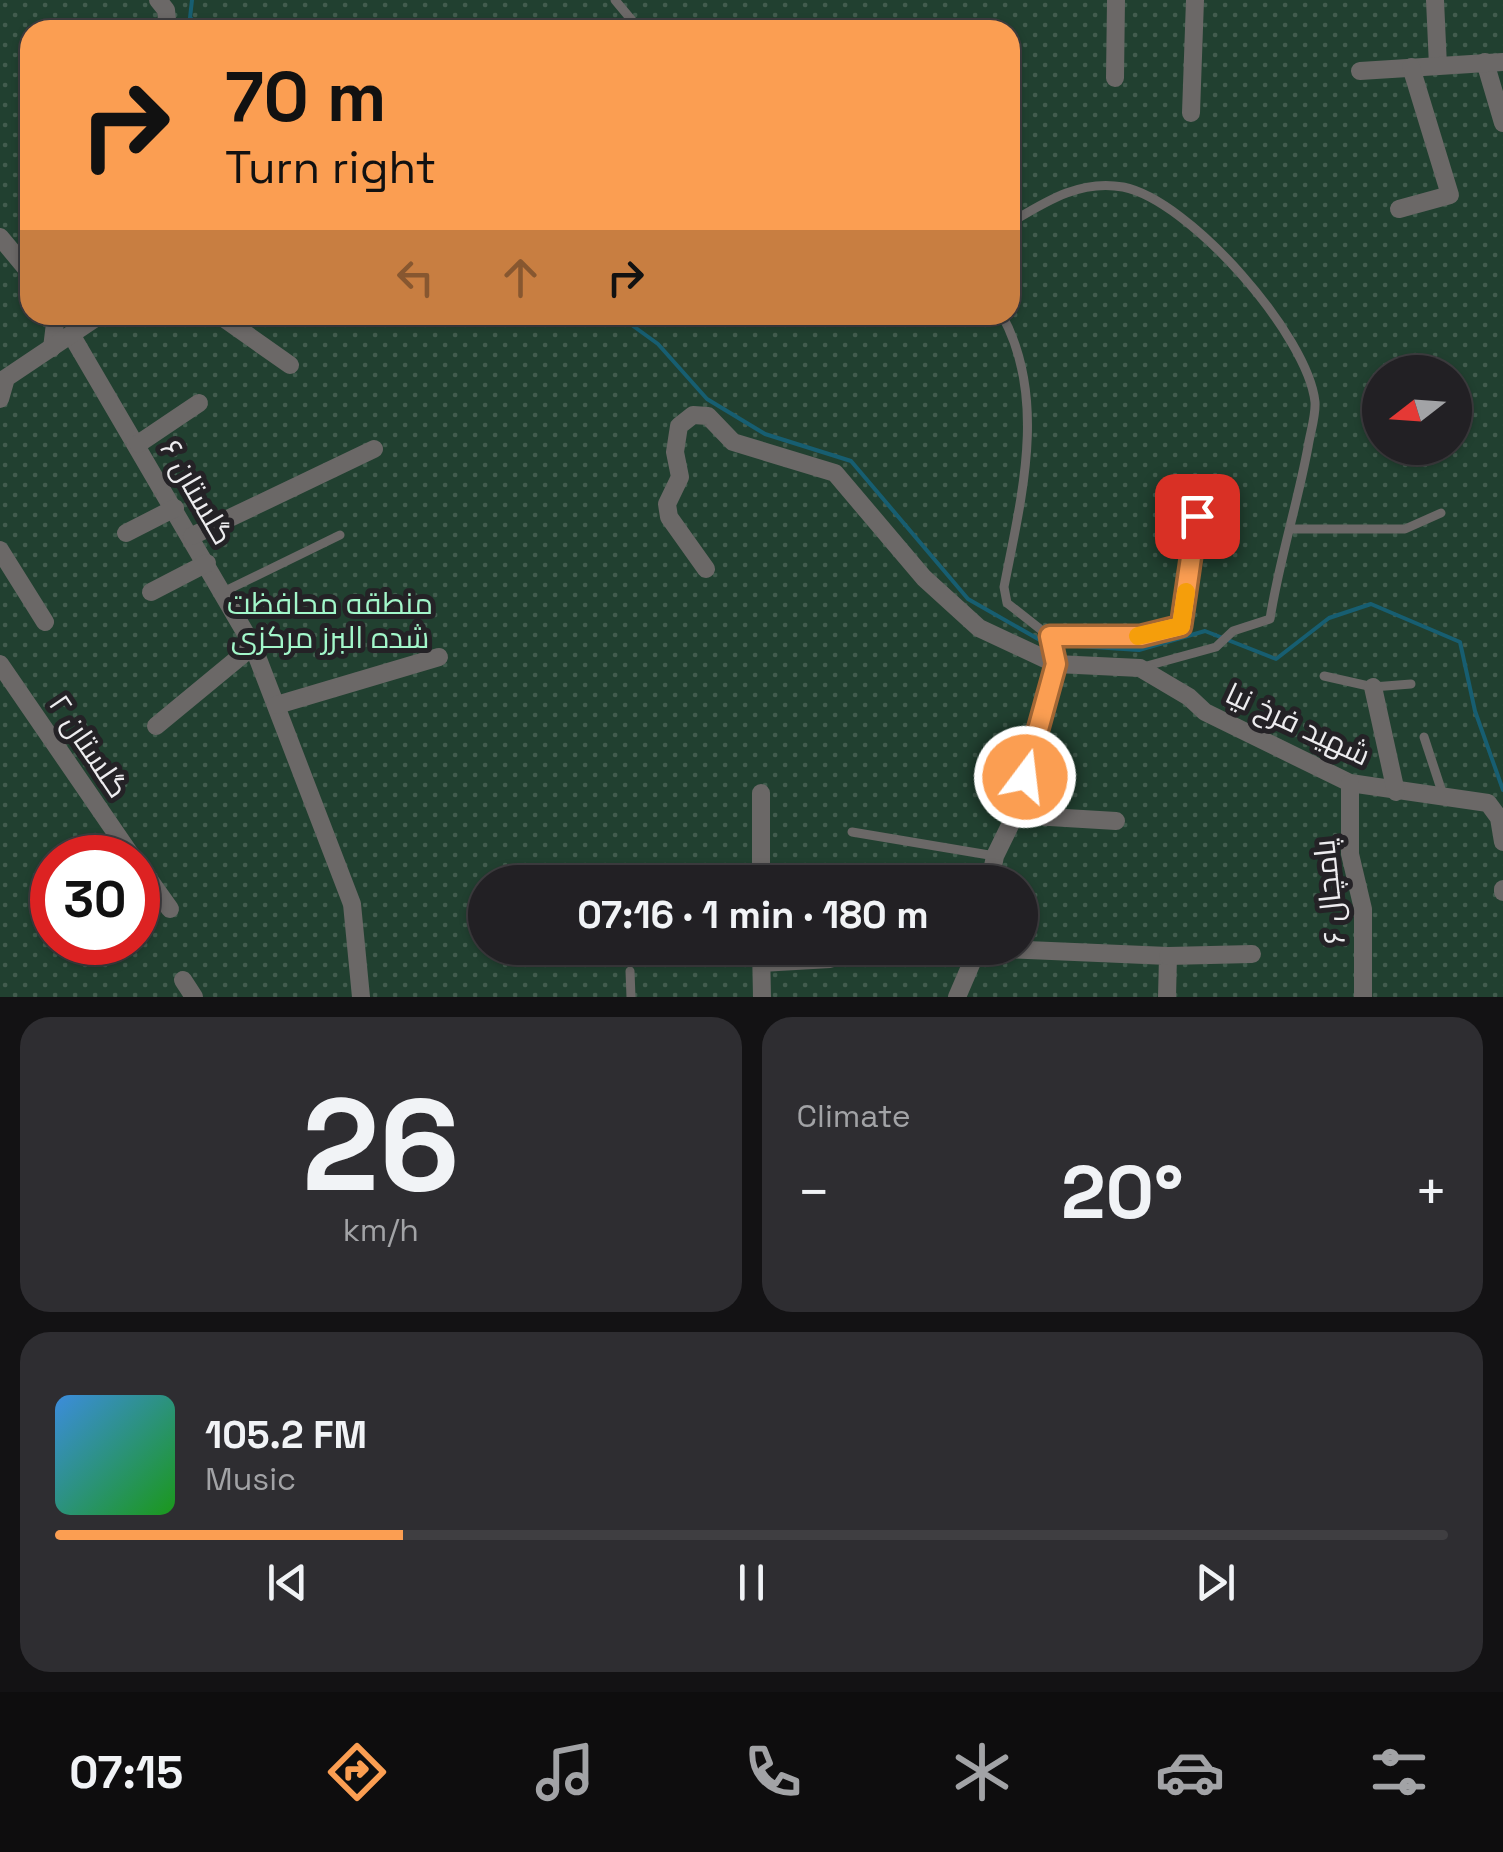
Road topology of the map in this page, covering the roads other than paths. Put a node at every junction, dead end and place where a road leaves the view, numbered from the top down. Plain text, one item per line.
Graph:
1 (615, 0) edge
2 (1116, 0) edge
3 (1194, 0) edge
4 (1434, 0) edge
5 (632, 20) edge
6 (1494, 62) edge
7 (1438, 66) junction
8 (1411, 67) junction
9 (1360, 71) dead end
10 (1115, 78) dead end
11 (1191, 113) dead end
12 (1503, 124) edge
13 (1400, 208) dead end
14 (1020, 217) edge
15 (0, 237) edge
16 (20, 260) edge
17 (55, 325) edge
18 (87, 325) edge
19 (234, 325) edge
20 (1008, 325) edge
21 (72, 336) junction
22 (52, 348) junction
23 (290, 365) dead end
24 (0, 399) edge
25 (199, 403) dead end
26 (138, 444) junction
27 (374, 449) dead end
28 (175, 508) junction
29 (1441, 513) dead end
30 (1197, 516) dead end
31 (1293, 529) junction
32 (126, 532) dead end
33 (340, 535) dead end
34 (192, 536) junction
35 (0, 550) edge
36 (207, 563) junction
37 (706, 569) dead end
38 (150, 592) dead end
39 (224, 592) junction
40 (45, 622) dead end
41 (1050, 636) junction
42 (253, 646) junction
43 (438, 657) dead end
44 (1055, 659) junction
45 (0, 664) edge
46 (1140, 668) junction
47 (1324, 676) dead end
48 (1411, 684) dead end
49 (1374, 687) junction
50 (277, 705) junction
51 (156, 726) dead end
52 (1424, 737) dead end
53 (1350, 782) junction
54 (1396, 792) junction
55 (761, 794) dead end
56 (1444, 798) junction
57 (1014, 815) junction
58 (1116, 821) dead end
59 (852, 832) dead end
60 (116, 835) edge
61 (1503, 842) edge
62 (994, 856) junction
63 (761, 865) edge
64 (993, 865) edge
65 (160, 895) edge
66 (170, 909) dead end
67 (1038, 951) edge
68 (1252, 954) dead end
69 (1168, 956) junction
70 (761, 965) edge
71 (971, 965) edge
72 (630, 970) dead end
73 (183, 980) dead end
74 (194, 997) edge
75 (361, 997) edge
76 (631, 997) edge
77 (762, 997) edge
78 (957, 997) edge
79 (1167, 997) edge
80 (1363, 997) edge

1 - 5 lane
2 - 10 street
3 - 11 street
4 - 7 street
6 - 7 street
6 - 12 street
7 - 8 street
8 - 9 street
8 - 13 street
14 - 31 lane
15 - 16 street
17 - 22 street
18 - 21 street
19 - 23 street
20 - 41 lane
21 - 22 street
21 - 26 street, گلستان ۶
22 - 24 street
25 - 26 street
26 - 28 street, گلستان ۶
27 - 34 street
28 - 32 street
28 - 34 street, گلستان ۶
29 - 31 lane
30 - 41 lane
31 - 46 lane
33 - 39 lane
34 - 36 street, گلستان ۶
35 - 40 street
36 - 38 street
36 - 39 street, گلستان ۶
37 - 44 street
39 - 42 street, گلستان ۶
41 - 44 lane
42 - 50 street, گلستان ۶
42 - 51 street
43 - 50 street
44 - 46 street, شهید فرخ نیا
44 - 57 street
45 - 60 street, گلستان ۲
46 - 53 street, شهید فرخ نیا
47 - 49 lane
48 - 49 lane
49 - 54 street
50 - 75 street, گلستان ۶
52 - 56 lane
53 - 54 street, شهید فرخ نیا
53 - 80 street, پامچال ۶
54 - 56 street, شهید فرخ نیا
55 - 63 street
56 - 61 street, شهید فرخ نیا
57 - 58 street
57 - 62 street
59 - 62 lane
62 - 64 street
65 - 66 street
67 - 69 street
68 - 69 street
69 - 79 street
70 - 77 street
71 - 78 street
72 - 76 lane
73 - 74 street

